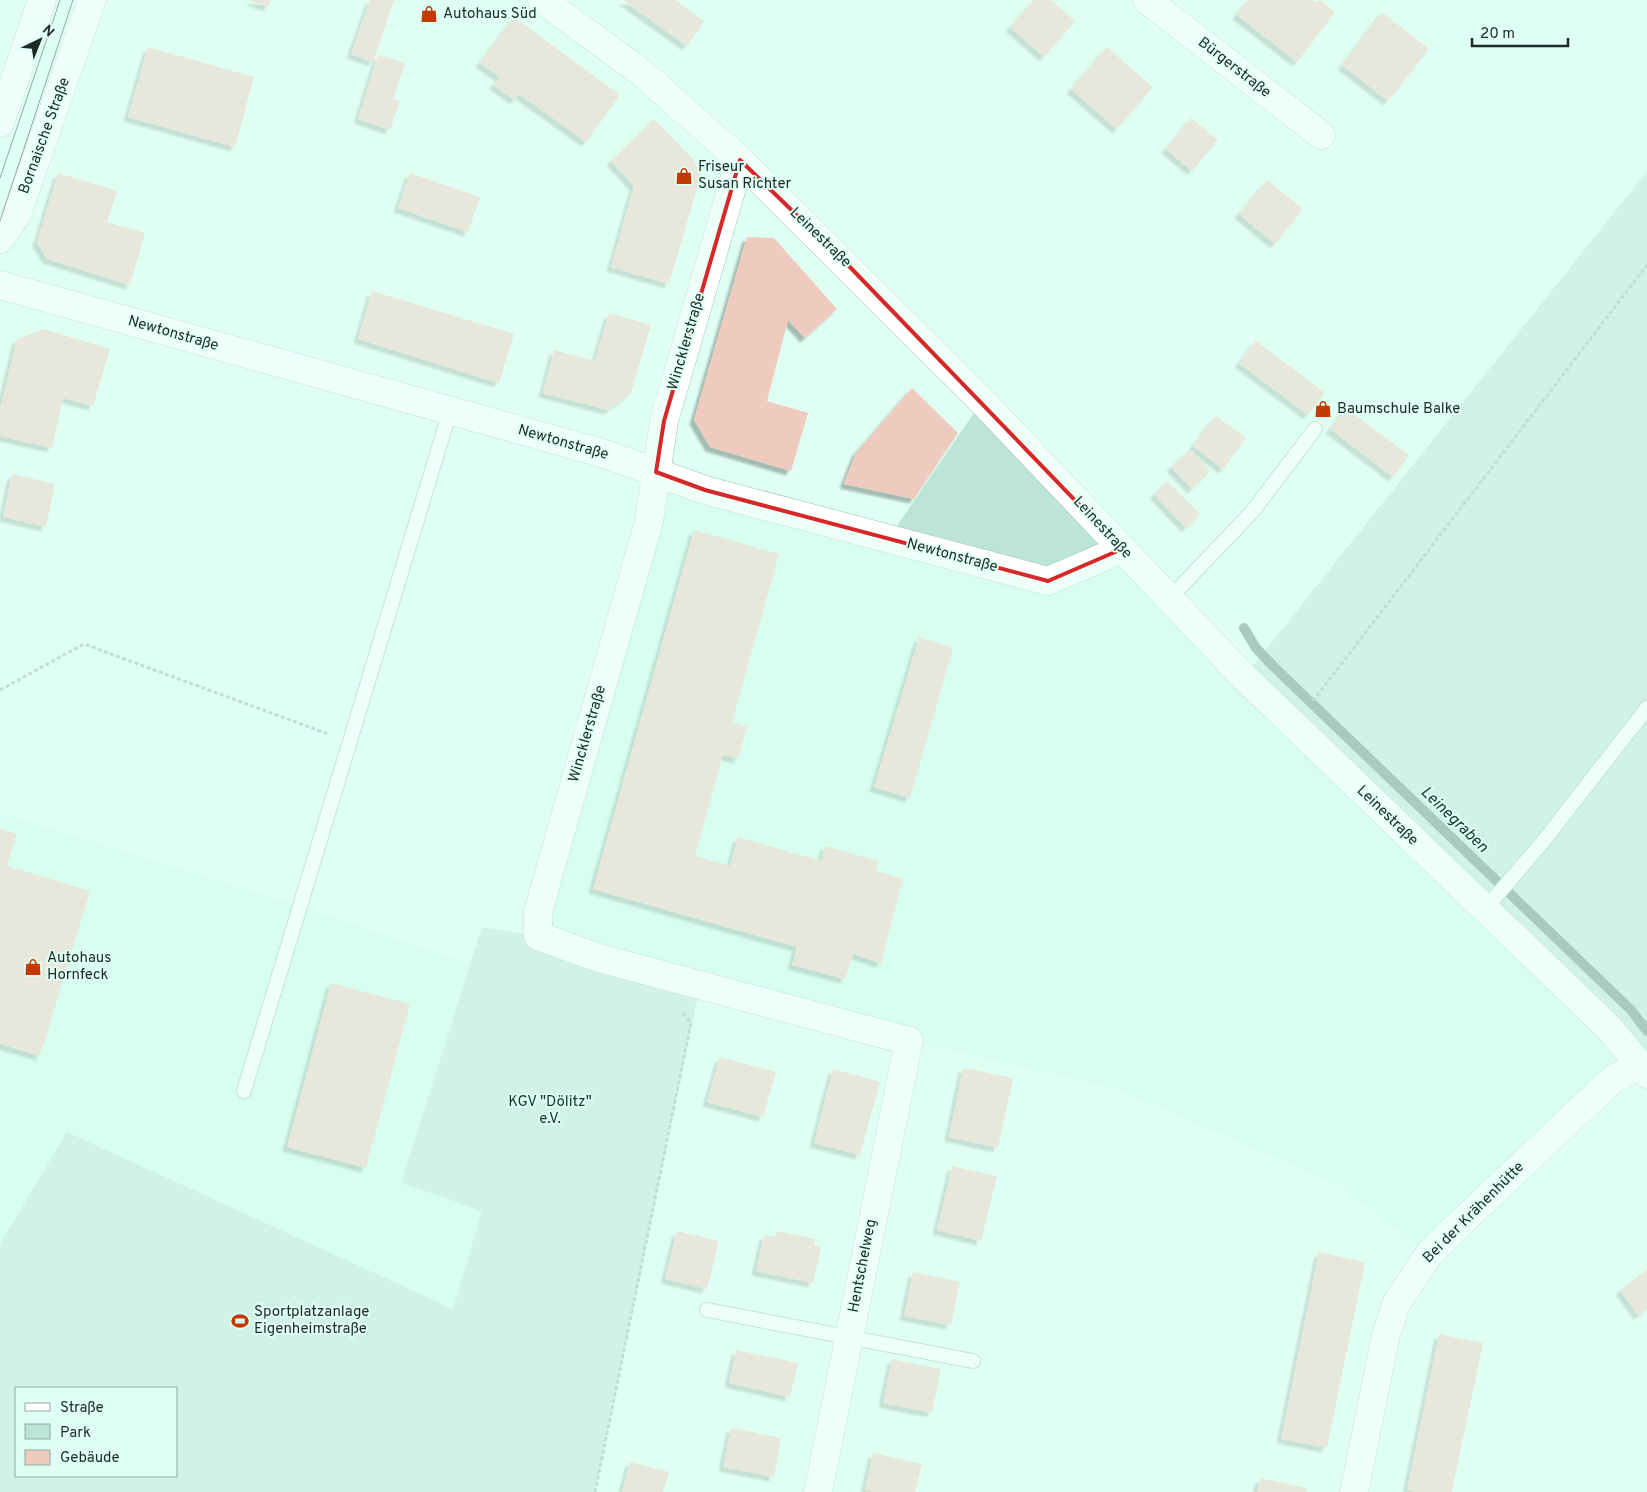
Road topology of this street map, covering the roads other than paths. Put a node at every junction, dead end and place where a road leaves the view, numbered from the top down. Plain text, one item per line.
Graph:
1 (42, 0) edge
2 (92, 0) edge
3 (542, 0) edge
4 (1147, 0) edge
5 (0, 123) edge
6 (1321, 135) dead end
7 (740, 160) junction
8 (0, 239) edge
9 (0, 286) edge
10 (450, 411) junction
11 (1315, 429) dead end
12 (656, 472) junction
13 (1122, 549) junction
14 (1169, 599) junction
15 (1647, 708) edge
16 (1490, 904) junction
17 (909, 1041) joint
18 (1644, 1070) edge
19 (244, 1092) dead end
20 (707, 1310) dead end
21 (849, 1338) junction
22 (973, 1361) dead end
23 (818, 1492) edge
24 (1354, 1492) edge

1 - 5 street
2 - 8 street, Bornaische Straße
3 - 7 street, Leinestraße
4 - 6 street, Bürgerstraße
7 - 12 street, Wincklerstraße
7 - 13 street, Leinestraße
9 - 10 street, Newtonstraße
10 - 12 street, Newtonstraße
10 - 19 lane
11 - 14 lane
12 - 13 street, Newtonstraße
12 - 17 street, Wincklerstraße
13 - 14 street, Leinestraße
14 - 16 street, Leinestraße
15 - 16 lane
16 - 18 street, Leinestraße
17 - 21 street, Hentschelweg
18 - 24 street, Bei der Krähenhütte
20 - 21 lane
21 - 22 lane
21 - 23 street, Hentschelweg

